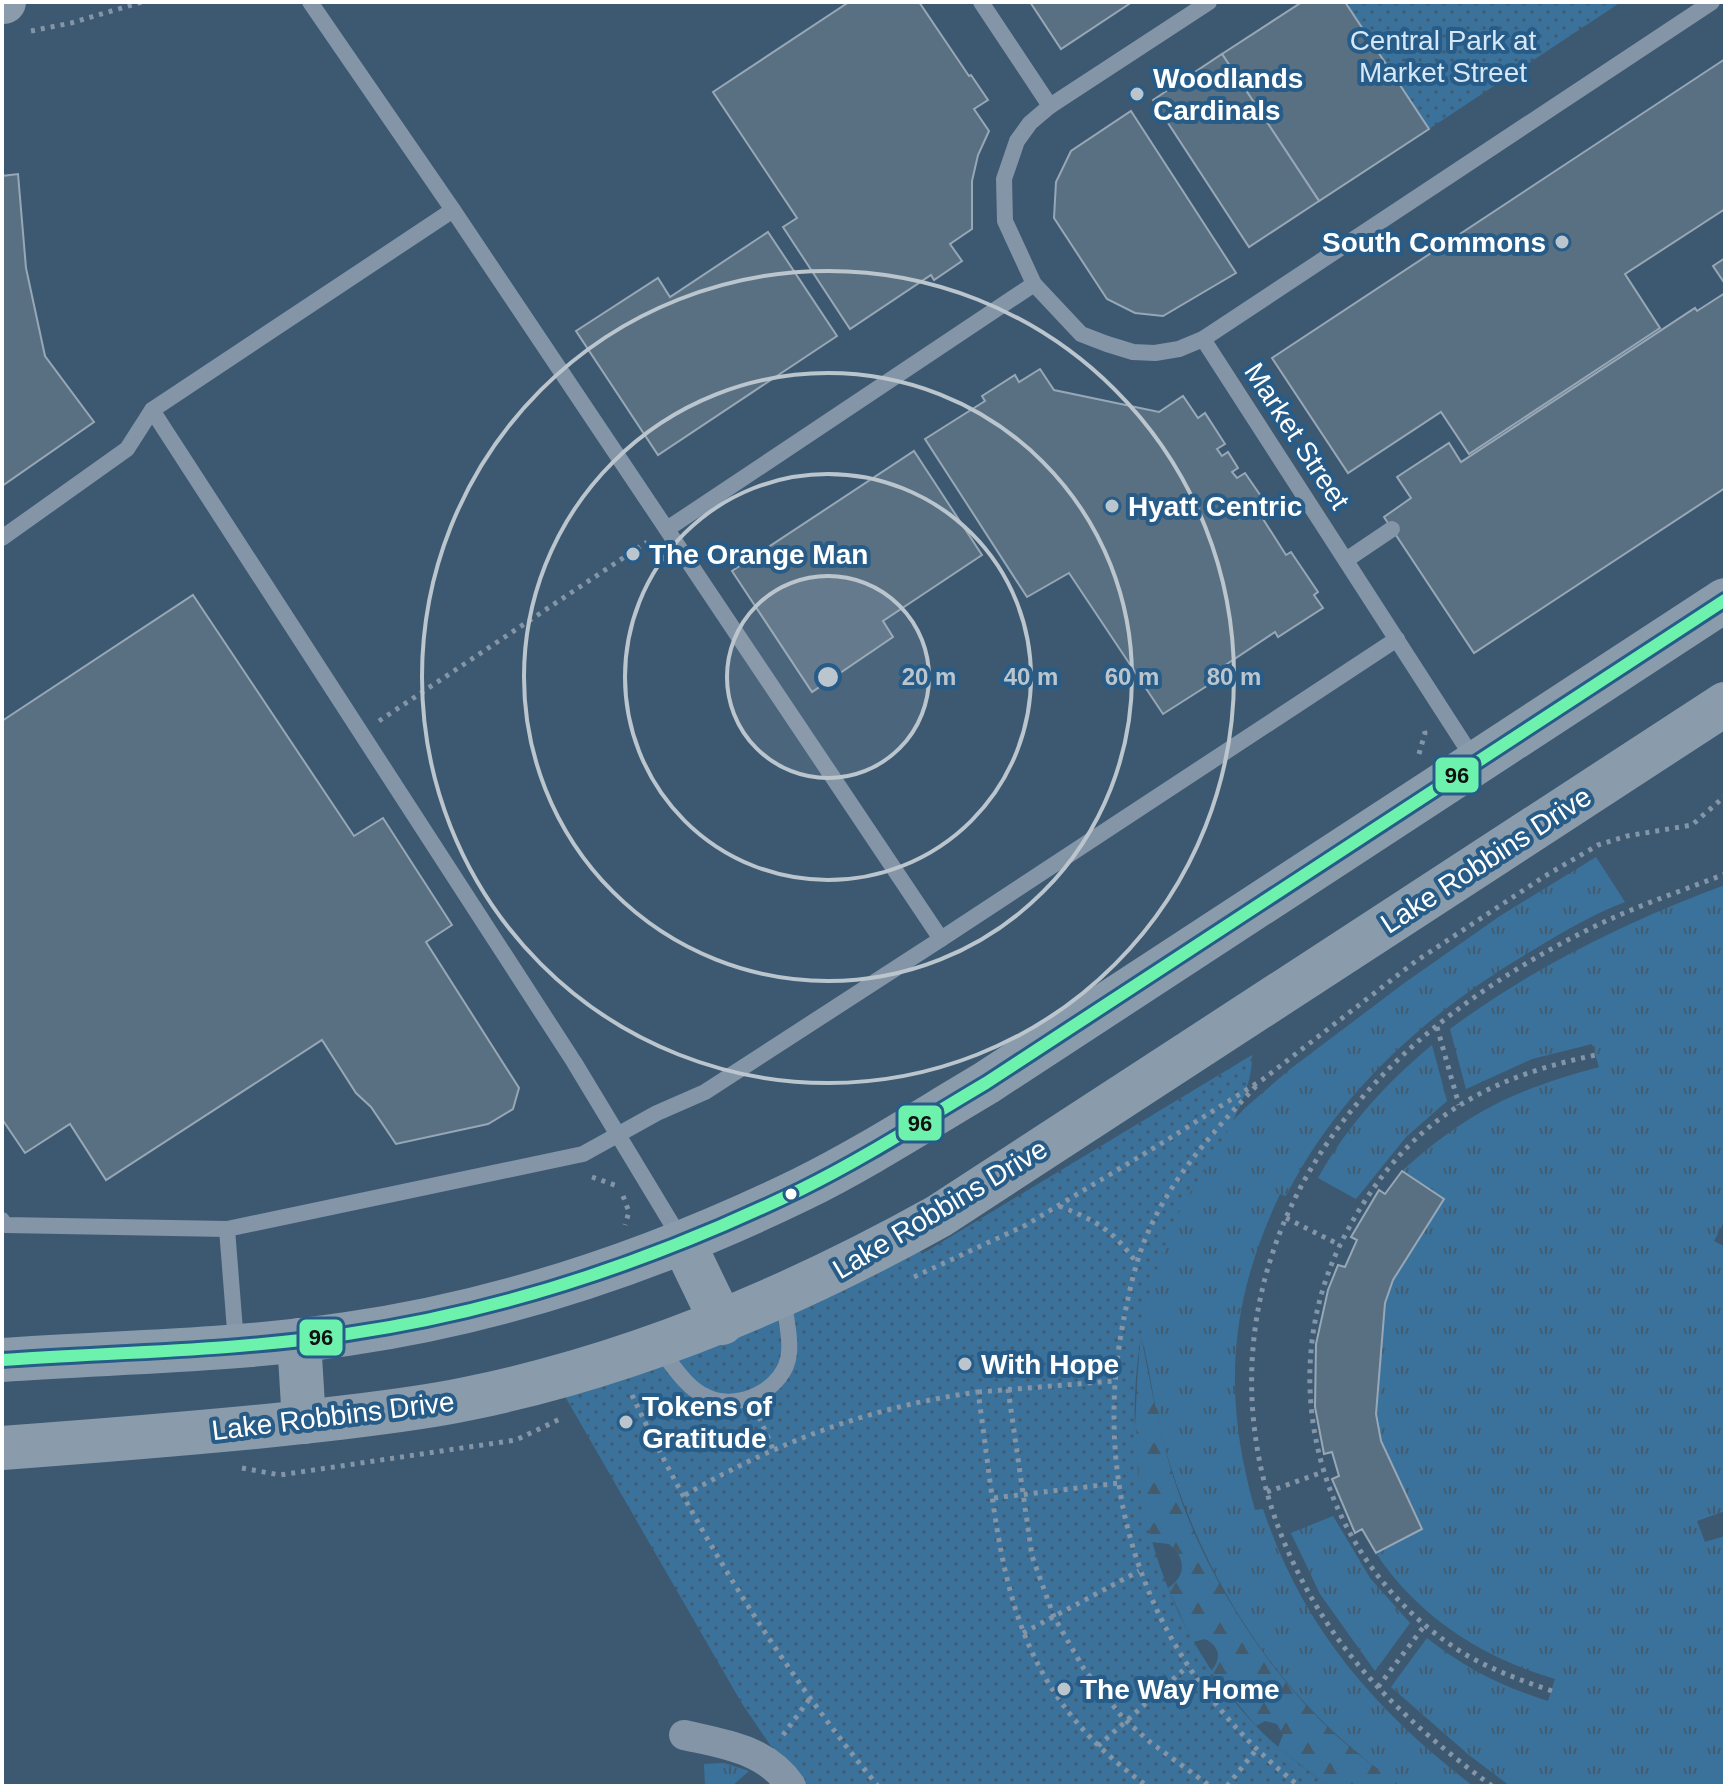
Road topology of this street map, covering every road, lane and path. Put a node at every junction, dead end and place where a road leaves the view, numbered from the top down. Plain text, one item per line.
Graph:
1 (142, 2) edge
2 (310, 2) edge
3 (981, 2) edge
4 (1209, 2) edge
5 (1712, 2) edge
6 (12, 12) edge
7 (1050, 106) junction
8 (453, 210) junction
9 (1034, 284) junction
10 (1203, 339) junction
11 (152, 410) junction
12 (667, 529) junction
13 (1392, 529) dead end
14 (2, 538) edge
15 (1346, 560) junction
16 (1725, 600) edge
17 (1397, 639) junction
18 (1725, 704) edge
19 (361, 732) junction
20 (1476, 762) junction
21 (1725, 796) edge
22 (1725, 874) edge
23 (941, 939) junction
24 (1437, 1027) junction
25 (1596, 1055) dead end
26 (1262, 1080) junction
27 (1459, 1105) junction
28 (620, 1135) junction
29 (583, 1154) junction
30 (1058, 1206) junction
31 (1286, 1218) junction
32 (2, 1220) edge
33 (227, 1229) junction
34 (621, 1234) dead end
35 (684, 1244) junction
36 (1340, 1245) junction
37 (1137, 1264) junction
38 (910, 1279) dead end
39 (783, 1297) junction
40 (722, 1323) junction
41 (299, 1340) junction
42 (236, 1345) junction
43 (2, 1360) edge
44 (669, 1360) junction
45 (624, 1377) junction
46 (1114, 1381) junction
47 (1008, 1389) junction
48 (978, 1392) junction
49 (751, 1398) junction
50 (304, 1422) junction
51 (2, 1448) edge
52 (773, 1449) junction
53 (1323, 1472) junction
54 (1119, 1483) junction
55 (1267, 1492) junction
56 (685, 1495) junction
57 (1023, 1495) junction
58 (994, 1498) junction
59 (1139, 1571) junction
60 (1054, 1617) junction
61 (1425, 1625) junction
62 (1023, 1633) junction
63 (1188, 1666) junction
64 (1378, 1687) junction
65 (1552, 1691) dead end
66 (1126, 1721) junction
67 (684, 1735) dead end
68 (1098, 1746) junction
69 (1257, 1749) junction
70 (791, 1786) edge
71 (878, 1786) edge
72 (1147, 1786) edge
73 (1210, 1786) edge
74 (1227, 1786) edge
75 (1299, 1786) edge
76 (1492, 1786) edge

1 - 6 path
2 - 8 lane
3 - 7 lane
4 - 7 lane
5 - 10 lane
7 - 9 lane
8 - 11 lane
8 - 12 lane
9 - 10 lane
9 - 12 lane
10 - 15 lane, Market Street
11 - 14 lane
11 - 19 lane
12 - 19 path
12 - 23 lane
13 - 15 lane
15 - 17 lane, Market Street
16 - 20 street
17 - 20 lane, Market Street
17 - 23 lane
18 - 39 street, Lake Robbins Drive
19 - 28 lane
20 - 35 street
21 - 26 path
22 - 24 path
23 - 28 lane
24 - 27 path
24 - 31 path
25 - 27 path
26 - 30 path
26 - 37 path
27 - 36 path
28 - 29 lane
28 - 35 lane
29 - 33 lane
29 - 34 path
30 - 37 path
30 - 38 path
31 - 36 path
31 - 55 path
32 - 33 lane
33 - 42 lane
35 - 40 street
35 - 41 street
36 - 53 path
37 - 46 path
39 - 40 street, Lake Robbins Drive
39 - 49 lane
40 - 44 street, Lake Robbins Drive
41 - 42 street
41 - 50 street
42 - 43 street
44 - 45 street, Lake Robbins Drive
44 - 45 path
44 - 49 lane
45 - 50 street, Lake Robbins Drive
45 - 56 path
46 - 47 path
46 - 54 path
47 - 48 path
47 - 57 path
48 - 52 path
48 - 58 path
49 - 52 path
50 - 51 street, Lake Robbins Drive
52 - 56 path
53 - 55 path
53 - 61 path
54 - 57 path
54 - 59 path
55 - 64 path
56 - 71 path
57 - 58 path
57 - 60 path
58 - 62 path
59 - 60 path
59 - 63 path
60 - 62 path
60 - 66 path
61 - 64 path
61 - 65 path
62 - 68 path
63 - 66 path
63 - 69 path
64 - 76 path
66 - 68 path
66 - 73 path
67 - 70 street
68 - 72 path
69 - 74 path
69 - 75 path

